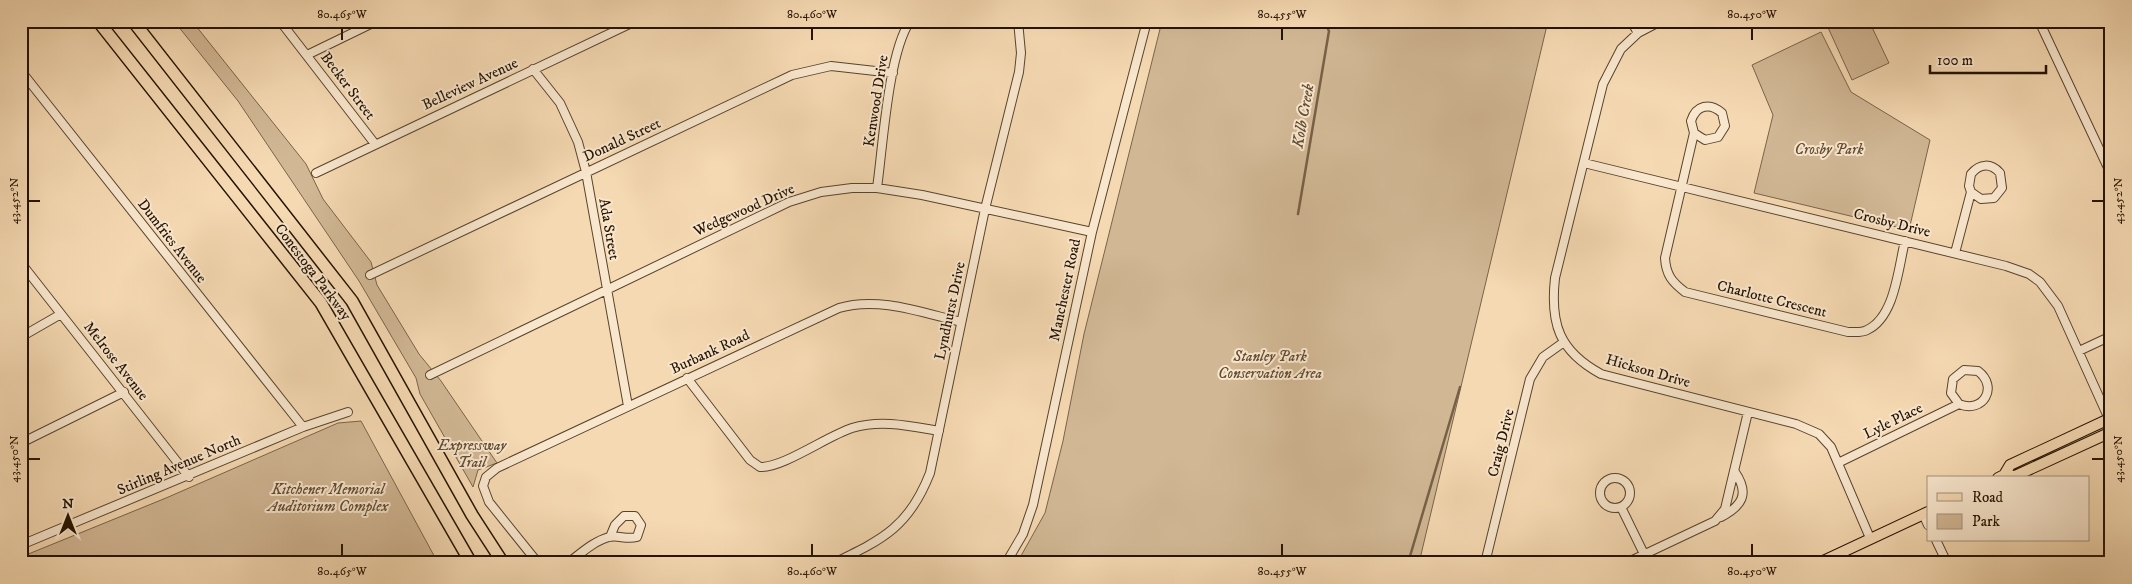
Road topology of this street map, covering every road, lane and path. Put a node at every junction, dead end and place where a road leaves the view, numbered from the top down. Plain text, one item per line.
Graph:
1 (98, 21) edge
2 (133, 21) edge
3 (280, 21) edge
4 (377, 21) edge
5 (636, 21) edge
6 (910, 21) edge
7 (1018, 21) edge
8 (1147, 21) edge
9 (1631, 21) edge
10 (1661, 21) edge
11 (2039, 21) edge
12 (625, 24) edge
13 (1638, 34) junction
14 (307, 55) junction
15 (533, 70) junction
16 (21, 72) edge
17 (893, 73) junction
18 (1694, 132) junction
19 (375, 144) junction
20 (1584, 163) junction
21 (586, 172) junction
22 (316, 173) dead end
23 (2111, 174) edge
24 (1682, 187) junction
25 (877, 188) junction
26 (1971, 192) junction
27 (986, 209) junction
28 (1092, 232) junction
29 (1905, 241) junction
30 (1955, 253) junction
31 (21, 263) edge
32 (370, 275) dead end
33 (606, 289) junction
34 (61, 314) junction
35 (961, 322) junction
36 (2111, 336) edge
37 (21, 337) edge
38 (1564, 342) junction
39 (2079, 351) junction
40 (430, 375) dead end
41 (687, 378) junction
42 (124, 392) junction
43 (1959, 404) junction
44 (628, 406) junction
45 (348, 412) dead end
46 (1748, 412) junction
47 (2110, 419) edge
48 (303, 427) junction
49 (939, 431) junction
50 (2111, 432) edge
51 (21, 443) edge
52 (1838, 463) junction
53 (1735, 472) junction
54 (2001, 476) edge
55 (189, 477) junction
56 (1621, 507) dead end
57 (1926, 513) edge
58 (1715, 521) junction
59 (610, 537) dead end
60 (1870, 538) junction
61 (1937, 542) edge
62 (21, 545) edge
63 (1644, 554) junction
64 (469, 561) edge
65 (503, 563) edge
66 (538, 563) edge
67 (568, 563) edge
68 (834, 563) edge
69 (1006, 563) edge
70 (1485, 563) edge
71 (1626, 563) edge
72 (1819, 563) edge
73 (1946, 563) edge

1 - 64 highway, Conestoga Parkway
2 - 65 highway, Conestoga Parkway
3 - 14 street, Becker Street
4 - 14 street
5 - 12 street, Belleview Avenue
6 - 17 street, Kenwood Drive
7 - 27 street, Lyndhurst Drive
8 - 28 street, Manchester Road
9 - 13 street
10 - 13 street, Hickson Drive
11 - 23 street
12 - 15 street, Belleview Avenue
13 - 20 street, Hickson Drive
14 - 19 street, Becker Street
15 - 19 street, Belleview Avenue
15 - 21 street, Ada Street
16 - 48 street, Dumfries Avenue
17 - 21 street, Donald Street
17 - 25 street, Kenwood Drive
18 - 18 street
18 - 24 street, Charlotte Crescent
19 - 22 street, Belleview Avenue
20 - 24 street, Crosby Drive
20 - 38 street, Hickson Drive
21 - 32 street, Donald Street
21 - 33 street, Ada Street
24 - 29 street, Crosby Drive
24 - 29 street, Charlotte Crescent
25 - 27 street, Wedgewood Drive
25 - 33 street, Wedgewood Drive
26 - 26 street
26 - 30 street
27 - 28 street, Wedgewood Drive
27 - 35 street, Lyndhurst Drive
28 - 69 street, Manchester Road
29 - 30 street, Crosby Drive
30 - 39 street, Crosby Drive
31 - 34 street, Melrose Avenue
33 - 40 street, Wedgewood Drive
33 - 44 street, Ada Street
34 - 37 street
34 - 42 street, Melrose Avenue
35 - 41 street, Burbank Road
35 - 49 street, Lyndhurst Drive
36 - 39 street
38 - 46 street, Hickson Drive
38 - 70 street, Craig Drive
39 - 47 street, Crosby Drive
41 - 44 street, Burbank Road
41 - 49 street
42 - 51 street
42 - 55 street, Melrose Avenue
43 - 43 street, Lyle Place
43 - 52 street, Lyle Place
44 - 66 street, Burbank Road
45 - 48 street, Stirling Avenue North
46 - 52 street, Hickson Drive
46 - 53 street
47 - 54 main road
48 - 55 street, Stirling Avenue North
49 - 68 street, Lyndhurst Drive
50 - 54 main road
52 - 60 street, Hickson Drive
53 - 58 street
53 - 58 street
55 - 62 street, Stirling Avenue North
56 - 63 street
57 - 60 main road
58 - 63 street
59 - 67 street
60 - 72 main road
61 - 73 street
63 - 71 street

